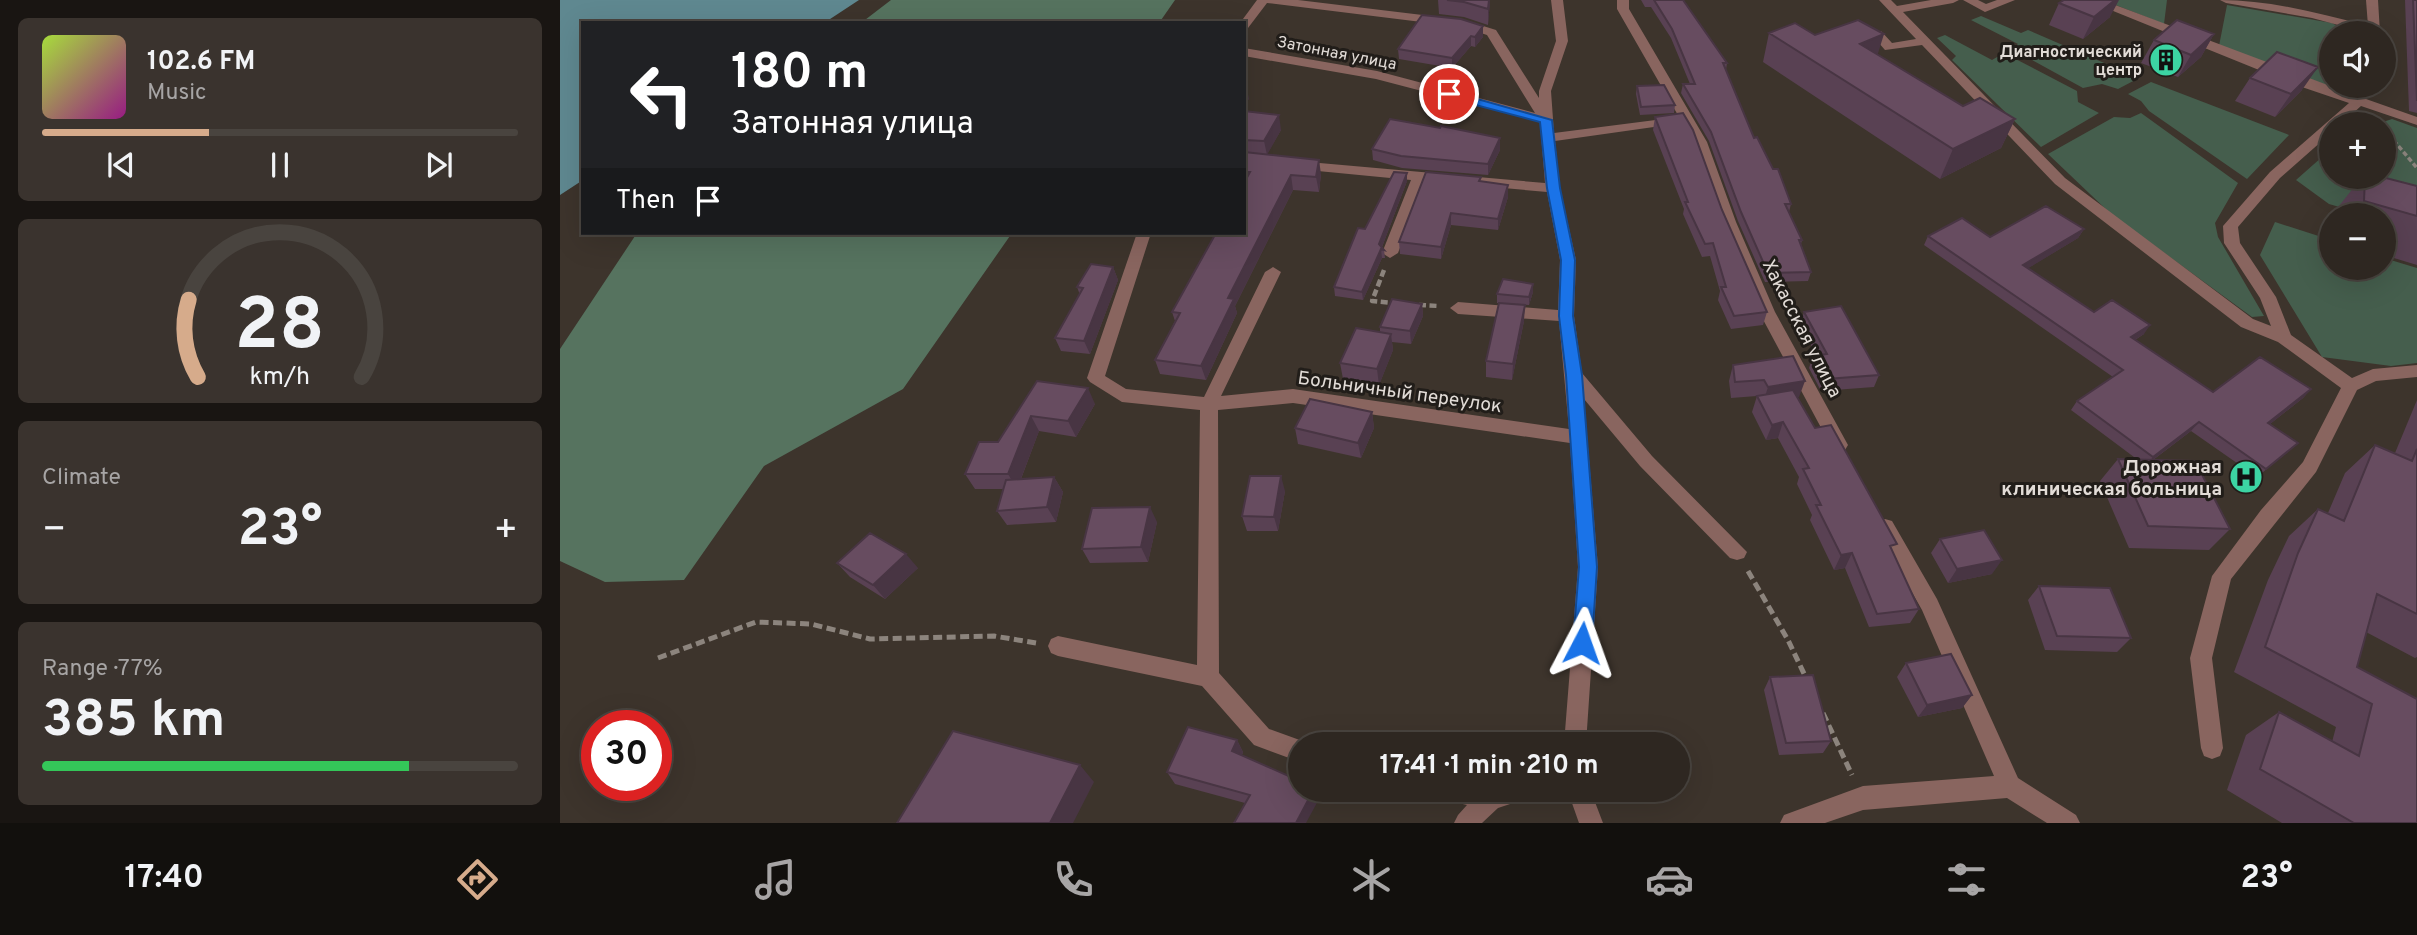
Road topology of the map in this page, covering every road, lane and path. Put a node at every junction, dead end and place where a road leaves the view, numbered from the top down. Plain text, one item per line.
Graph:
1 (1263, 0) edge
2 (1270, 0) edge
3 (1557, 0) edge
4 (1623, 0) edge
5 (1953, 0) edge
6 (1969, 0) edge
7 (2009, 0) edge
8 (2092, 0) edge
9 (2226, 0) edge
10 (2372, 0) edge
11 (1891, 5) edge
12 (2335, 21) edge
13 (2373, 21) edge
14 (1246, 22) edge
15 (1877, 34) edge
16 (1923, 41) junction
17 (1246, 52) edge
18 (2360, 98) edge
19 (2359, 101) junction
20 (2347, 112) edge
21 (1686, 118) junction
22 (1546, 120) junction
23 (2417, 121) edge
24 (2319, 136) edge
25 (1549, 138) junction
26 (2396, 144) edge
27 (1284, 164) edge
28 (2417, 168) edge
29 (1419, 177) junction
30 (1553, 188) junction
31 (1143, 235) edge
32 (1390, 253) joint
33 (1273, 272) dead end
34 (1397, 303) edge
35 (1409, 304) edge
36 (1458, 308) joint
37 (1566, 316) junction
38 (2284, 338) junction
39 (2417, 372) edge
40 (1574, 375) junction
41 (2351, 386) junction
42 (1209, 404) junction
43 (1577, 437) junction
44 (1845, 456) edge
45 (1878, 514) edge
46 (1737, 552) joint
47 (1058, 646) joint
48 (658, 658) dead end
49 (1208, 677) junction
50 (1811, 688) edge
51 (1817, 701) edge
52 (1576, 732) edge
53 (1288, 747) edge
54 (2212, 748) dead end
55 (2010, 786) junction
56 (1863, 798) junction
57 (1487, 802) edge
58 (1583, 802) edge
59 (1466, 823) edge
60 (1591, 823) edge
61 (1792, 823) edge
62 (2068, 823) edge

1 - 14 street
2 - 22 street
3 - 22 street
4 - 21 street, Хакасская улица
5 - 11 street
6 - 7 street
8 - 19 street
9 - 12 street
10 - 13 street
11 - 16 street
15 - 16 street
16 - 38 street
17 - 22 street, Затонная улица
18 - 19 street
19 - 20 street
19 - 23 street
21 - 25 street
21 - 44 street, Хакасская улица
22 - 25 street
24 - 38 street
25 - 30 street
26 - 28 path
27 - 29 street
29 - 30 street
29 - 32 street
30 - 37 street
31 - 42 street, Больничный переулок
32 - 34 path
33 - 42 street
35 - 36 path
36 - 37 street
37 - 40 street
38 - 41 street
39 - 41 street
40 - 43 street
40 - 46 street
41 - 54 street
42 - 43 street, Больничный переулок
42 - 49 street
43 - 52 street
45 - 55 street
46 - 50 path
47 - 48 path
47 - 49 street
49 - 53 street
51 - 56 path
55 - 56 street
55 - 62 street
56 - 61 street
57 - 59 street
58 - 60 street

